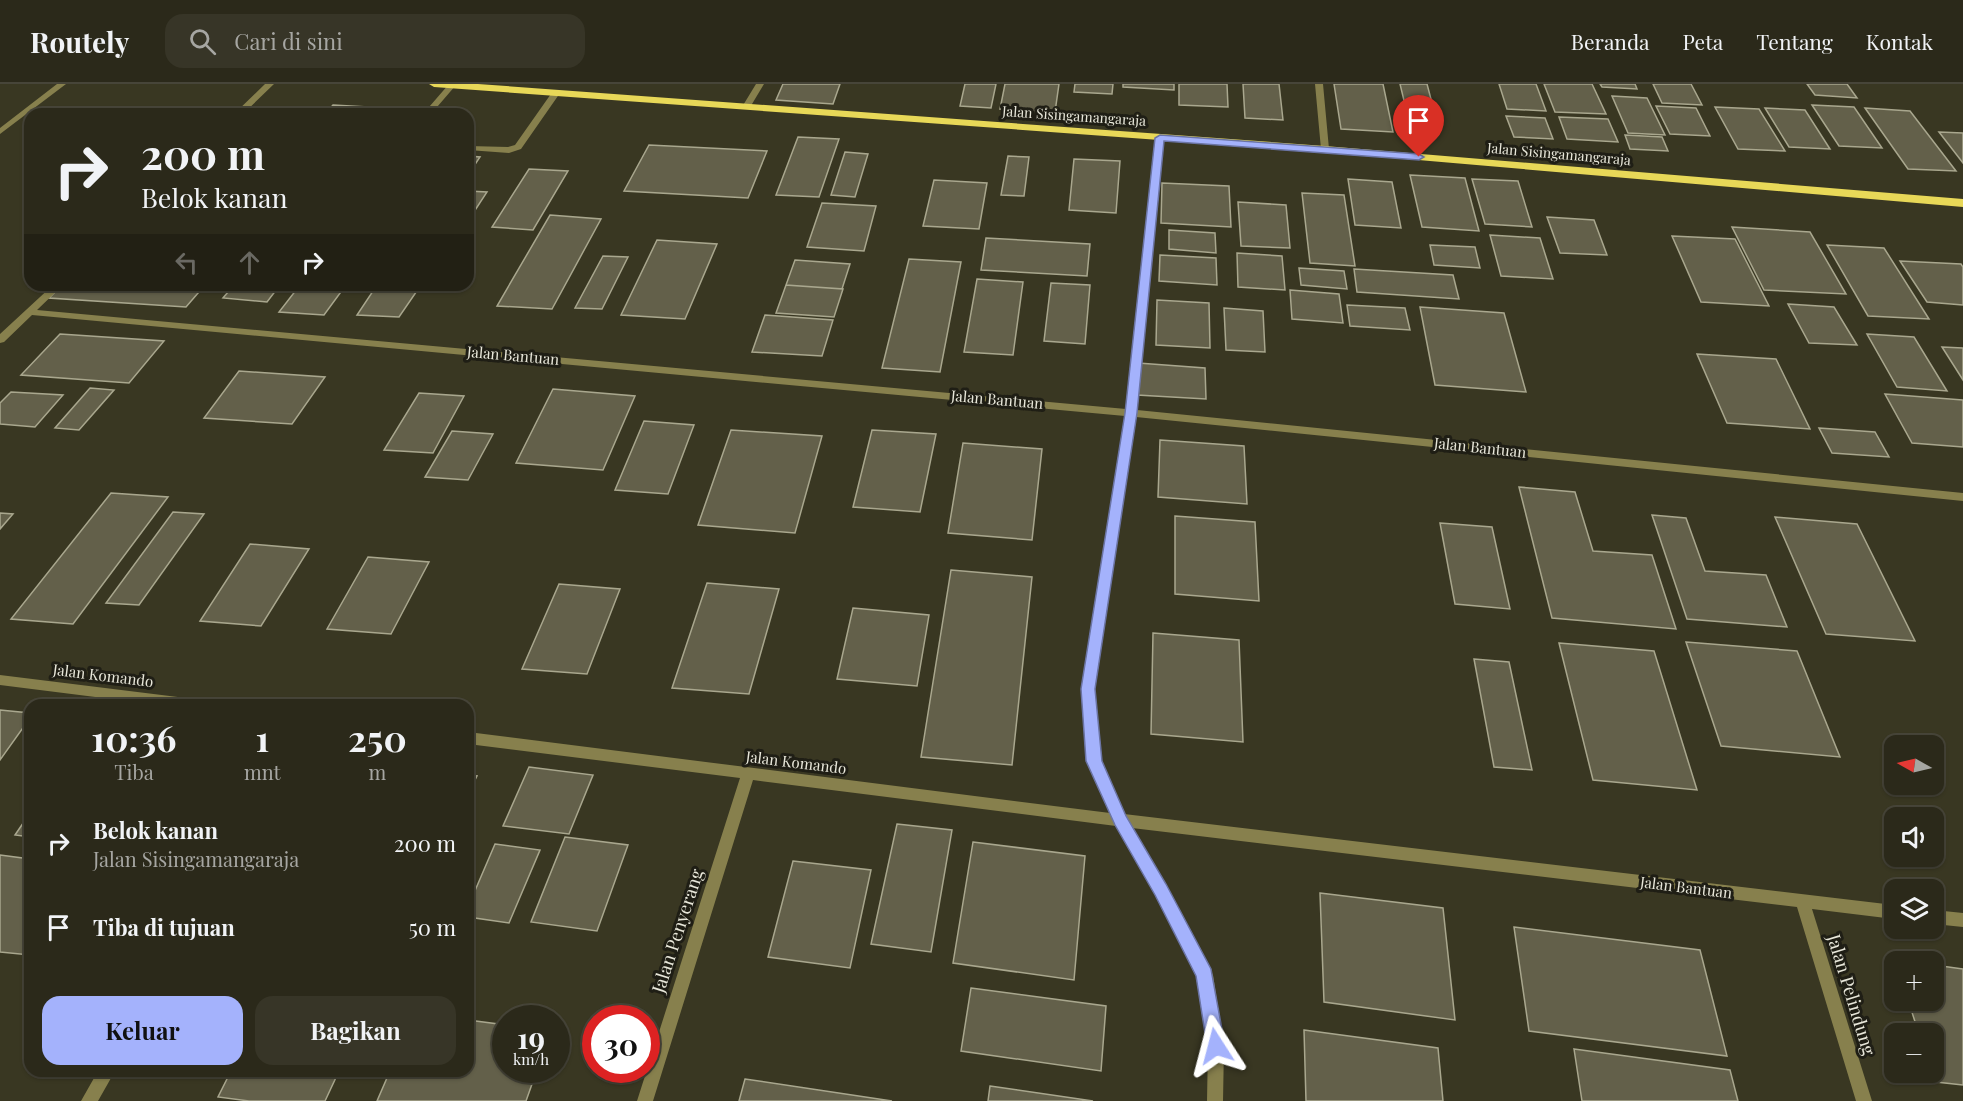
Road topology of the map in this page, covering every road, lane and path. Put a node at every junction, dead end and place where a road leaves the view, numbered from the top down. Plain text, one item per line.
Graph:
1 (62, 84) edge
2 (270, 84) edge
3 (434, 84) edge
4 (760, 84) edge
5 (1319, 84) edge
6 (452, 85) edge
7 (556, 93) junction
8 (746, 107) junction
9 (31, 108) edge
10 (244, 108) edge
11 (432, 108) edge
12 (24, 113) edge
13 (0, 132) edge
14 (1160, 138) junction
15 (474, 148) edge
16 (1325, 149) junction
17 (1963, 203) edge
18 (52, 291) edge
19 (29, 312) junction
20 (0, 340) edge
21 (1131, 413) junction
22 (1963, 497) edge
23 (0, 680) edge
24 (154, 699) edge
25 (474, 739) edge
26 (748, 773) junction
27 (1120, 820) junction
28 (1802, 902) junction
29 (1884, 911) edge
30 (1944, 918) edge
31 (1963, 920) edge
32 (103, 1077) edge
33 (89, 1101) edge
34 (645, 1101) edge
35 (1215, 1101) edge
36 (1864, 1101) edge

1 - 9 street
2 - 10 street
3 - 6 highway, Jalan Sisingamangaraja
4 - 8 street
5 - 16 street
6 - 7 highway, Jalan Sisingamangaraja
6 - 11 street
7 - 8 highway, Jalan Sisingamangaraja
7 - 15 street
8 - 14 highway, Jalan Sisingamangaraja
12 - 13 street
14 - 16 highway, Jalan Sisingamangaraja
14 - 21 street
16 - 17 highway, Jalan Sisingamangaraja
18 - 19 street
19 - 20 street
19 - 21 street, Jalan Bantuan
21 - 22 street, Jalan Bantuan
21 - 27 street
23 - 24 street, Jalan Komando
25 - 26 street, Jalan Komando
26 - 27 street, Jalan Komando
26 - 34 street, Jalan Penyerang
27 - 28 street, Jalan Bantuan
27 - 35 street
28 - 29 street, Jalan Bantuan
28 - 36 street, Jalan Pelindung
30 - 31 street
32 - 33 street

